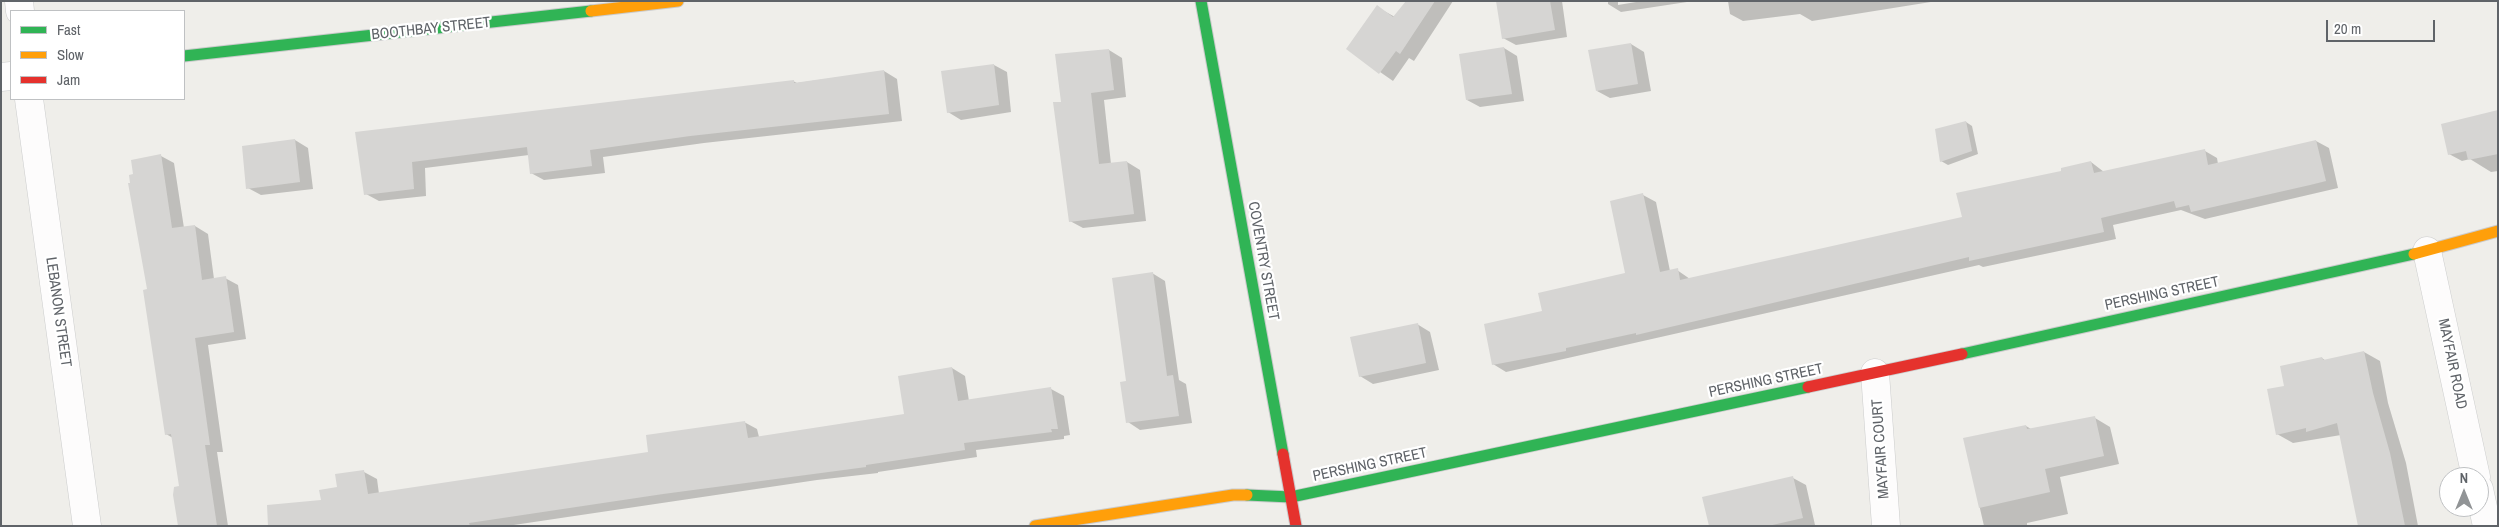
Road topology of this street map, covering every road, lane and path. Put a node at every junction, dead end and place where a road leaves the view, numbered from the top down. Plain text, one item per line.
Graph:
1 (678, 1) edge
2 (1201, 1) edge
3 (185, 56) edge
4 (29, 100) edge
5 (2498, 232) edge
6 (2427, 252) junction
7 (1875, 373) junction
8 (2474, 467) edge
9 (1291, 497) junction
10 (88, 526) edge
11 (1036, 526) edge
12 (1296, 526) edge
13 (1886, 526) edge

1 - 3 street, BOOTHBAY STREET
2 - 9 street, COVENTRY STREET
4 - 10 street, LEBANON STREET
5 - 6 street, PERSHING STREET
6 - 7 street, PERSHING STREET
6 - 8 street, MAYFAIR ROAD
7 - 9 street, PERSHING STREET
7 - 13 street, MAYFAIR COURT
9 - 11 street, PERSHING STREET
9 - 12 street, COVENTRY STREET

